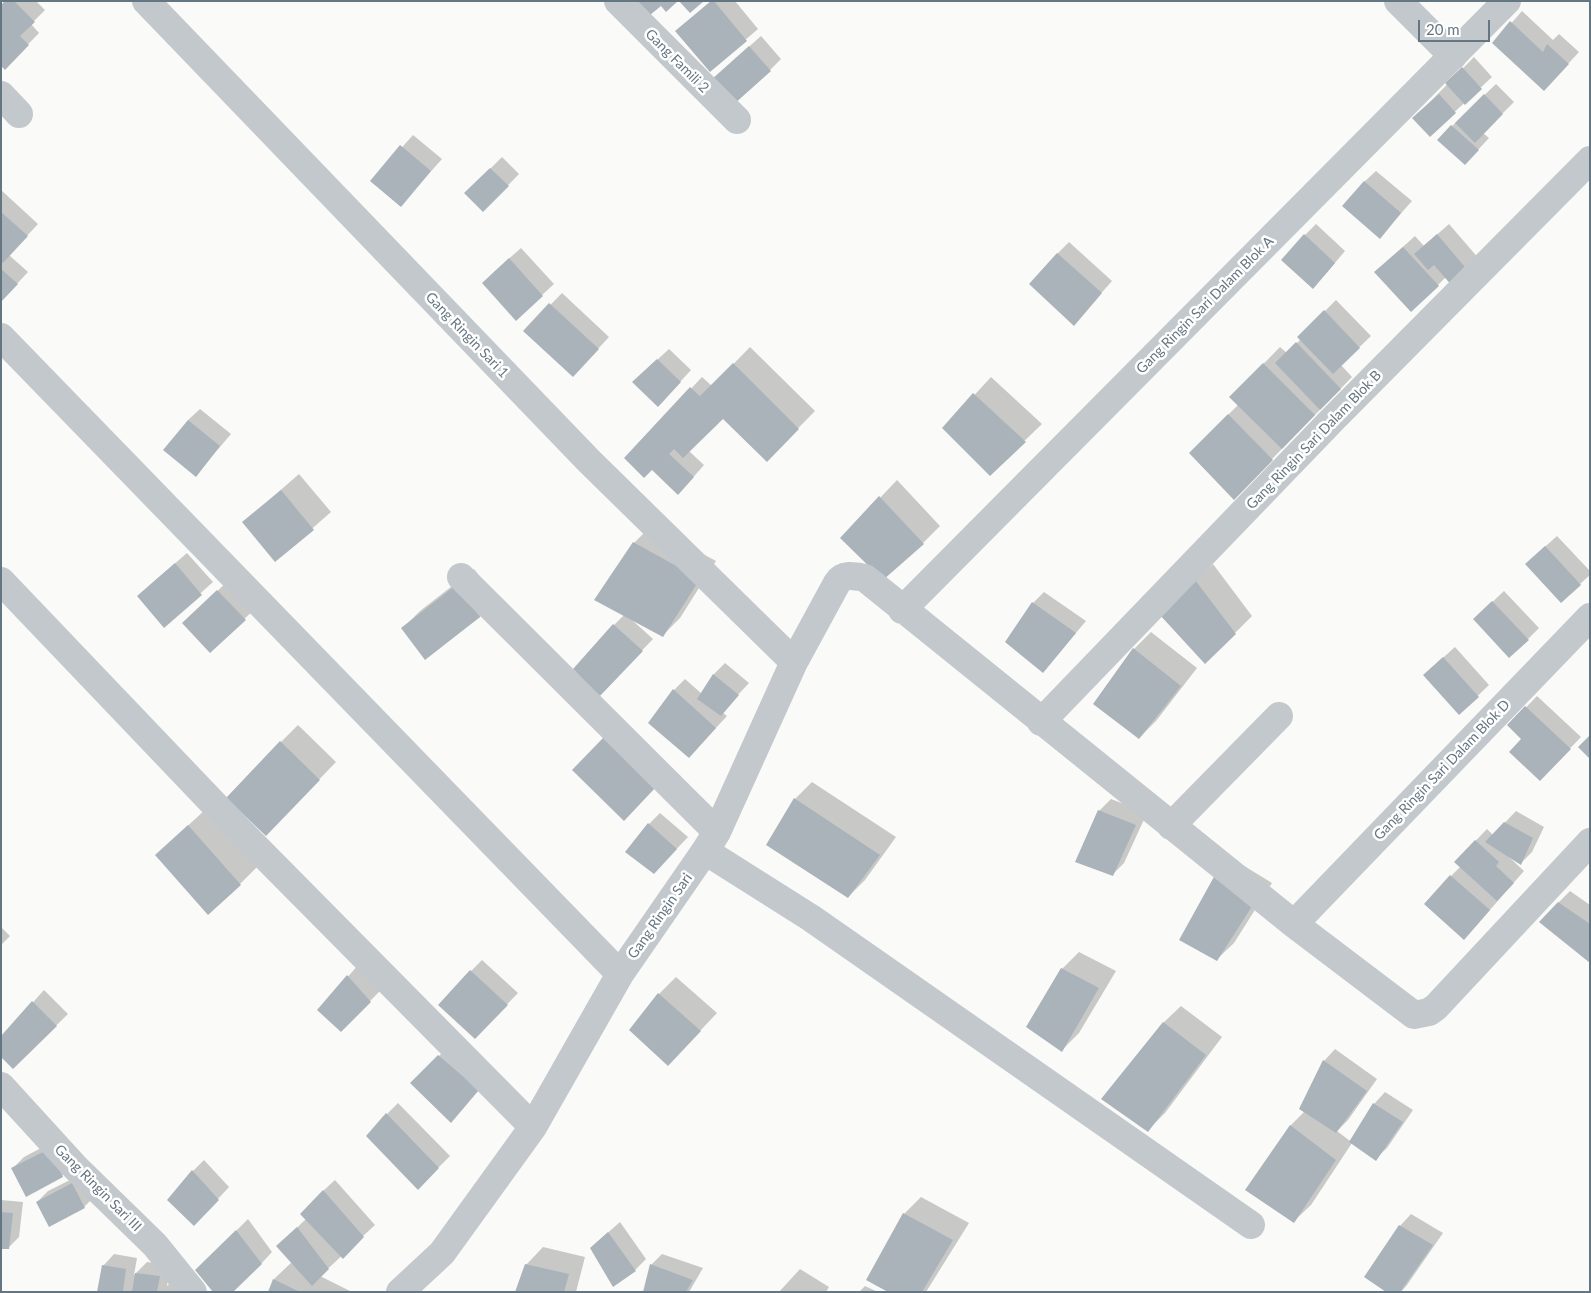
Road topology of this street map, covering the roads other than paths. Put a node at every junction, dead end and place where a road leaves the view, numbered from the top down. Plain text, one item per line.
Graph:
1 (146, 1) edge
2 (618, 1) edge
3 (1398, 1) edge
4 (1507, 1) edge
5 (1453, 56) junction
6 (737, 120) dead end
7 (1590, 160) edge
8 (1, 337) edge
9 (462, 577) dead end
10 (1, 581) edge
11 (902, 610) junction
12 (1590, 617) edge
13 (794, 662) junction
14 (1279, 716) dead end
15 (1041, 722) junction
16 (1171, 826) junction
17 (708, 831) junction
18 (1590, 842) edge
19 (1294, 924) junction
20 (620, 974) junction
21 (1, 1086) edge
22 (527, 1121) junction
23 (1251, 1225) dead end
24 (193, 1292) edge
25 (400, 1292) edge

1 - 13 street, Gang Ringin Sari 1
2 - 6 street, Gang Famili 2
3 - 5 street
4 - 5 street, Gang Ringin Sari Dalam Blok A
5 - 11 street, Gang Ringin Sari Dalam Blok A
7 - 15 street, Gang Ringin Sari Dalam Blok B
8 - 20 street
9 - 17 street
10 - 22 street
11 - 13 street, Gang Ringin Sari
11 - 15 street
12 - 19 street, Gang Ringin Sari Dalam Blok D
13 - 17 street, Gang Ringin Sari
14 - 16 street
15 - 16 street
16 - 19 street
17 - 20 street, Gang Ringin Sari
17 - 23 street
18 - 19 street
20 - 22 street, Gang Ringin Sari
21 - 24 street, Gang Ringin Sari III
22 - 25 street, Gang Ringin Sari

